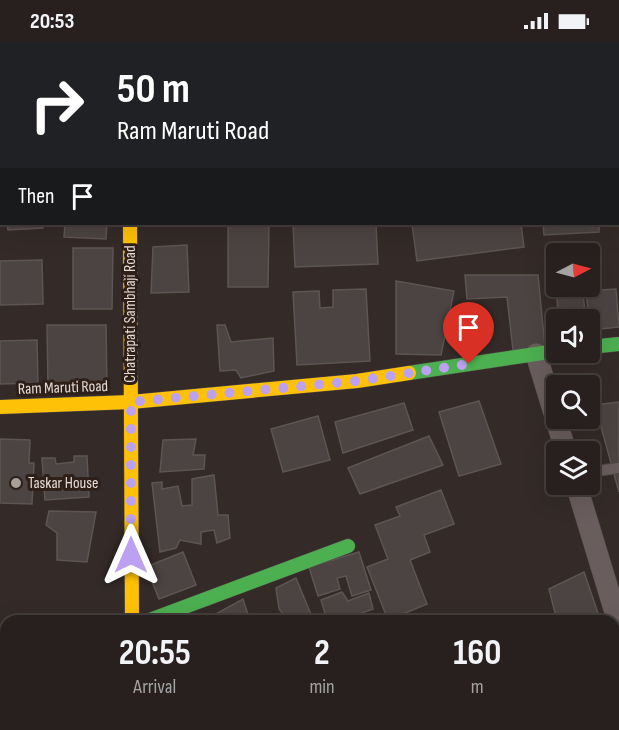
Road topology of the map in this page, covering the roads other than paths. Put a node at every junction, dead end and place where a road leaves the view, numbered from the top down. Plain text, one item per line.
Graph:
1 (130, 225) edge
2 (619, 344) edge
3 (600, 346) edge
4 (546, 353) edge
5 (548, 363) edge
6 (131, 402) junction
7 (0, 407) edge
8 (564, 441) edge
9 (619, 468) edge
10 (600, 471) edge
11 (579, 495) edge
12 (348, 546) dead end
13 (132, 615) edge
14 (163, 615) edge
15 (616, 615) edge

1 - 6 street, Chatrapati Sambhaji Road
2 - 3 street
4 - 6 street, Ram Maruti Road
5 - 8 street
6 - 7 street, Ram Maruti Road
6 - 13 street, Chatrapati Sambhaji Road
9 - 10 lane
11 - 15 street
12 - 14 street

